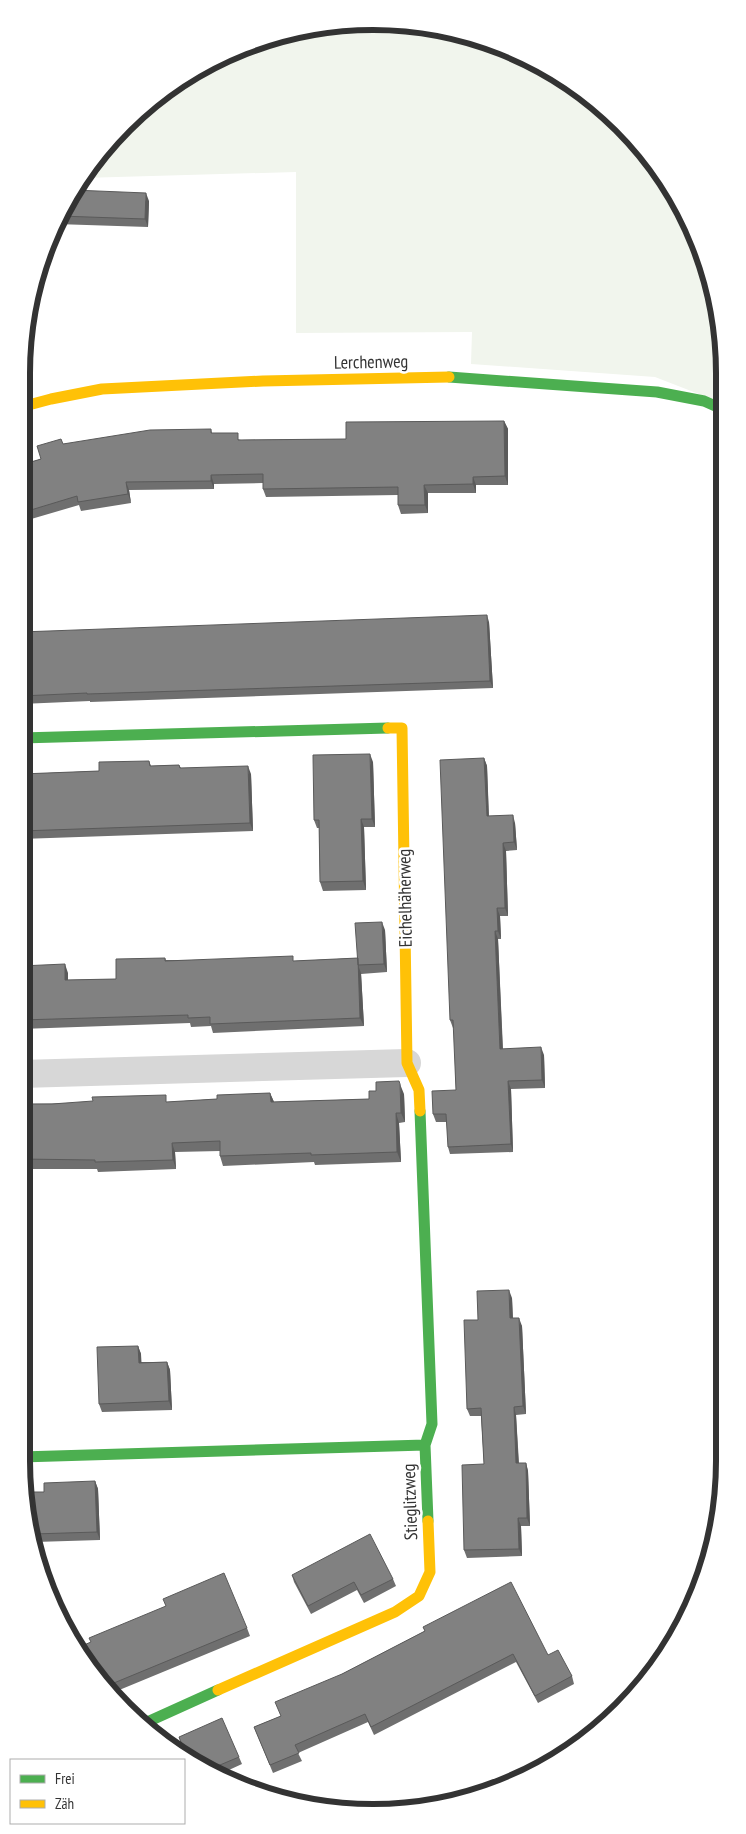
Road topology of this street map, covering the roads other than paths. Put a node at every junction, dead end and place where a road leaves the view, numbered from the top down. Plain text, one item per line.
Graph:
1 (30, 405) edge
2 (716, 406) edge
3 (30, 738) edge
4 (407, 1063) junction
5 (30, 1074) edge
6 (425, 1445) junction
7 (30, 1457) edge
8 (149, 1721) edge

1 - 2 street, Lerchenweg
3 - 4 street, Eichelhäherweg
4 - 5 street
4 - 6 street
6 - 7 street, Stieglitzweg
6 - 8 street, Stieglitzweg

